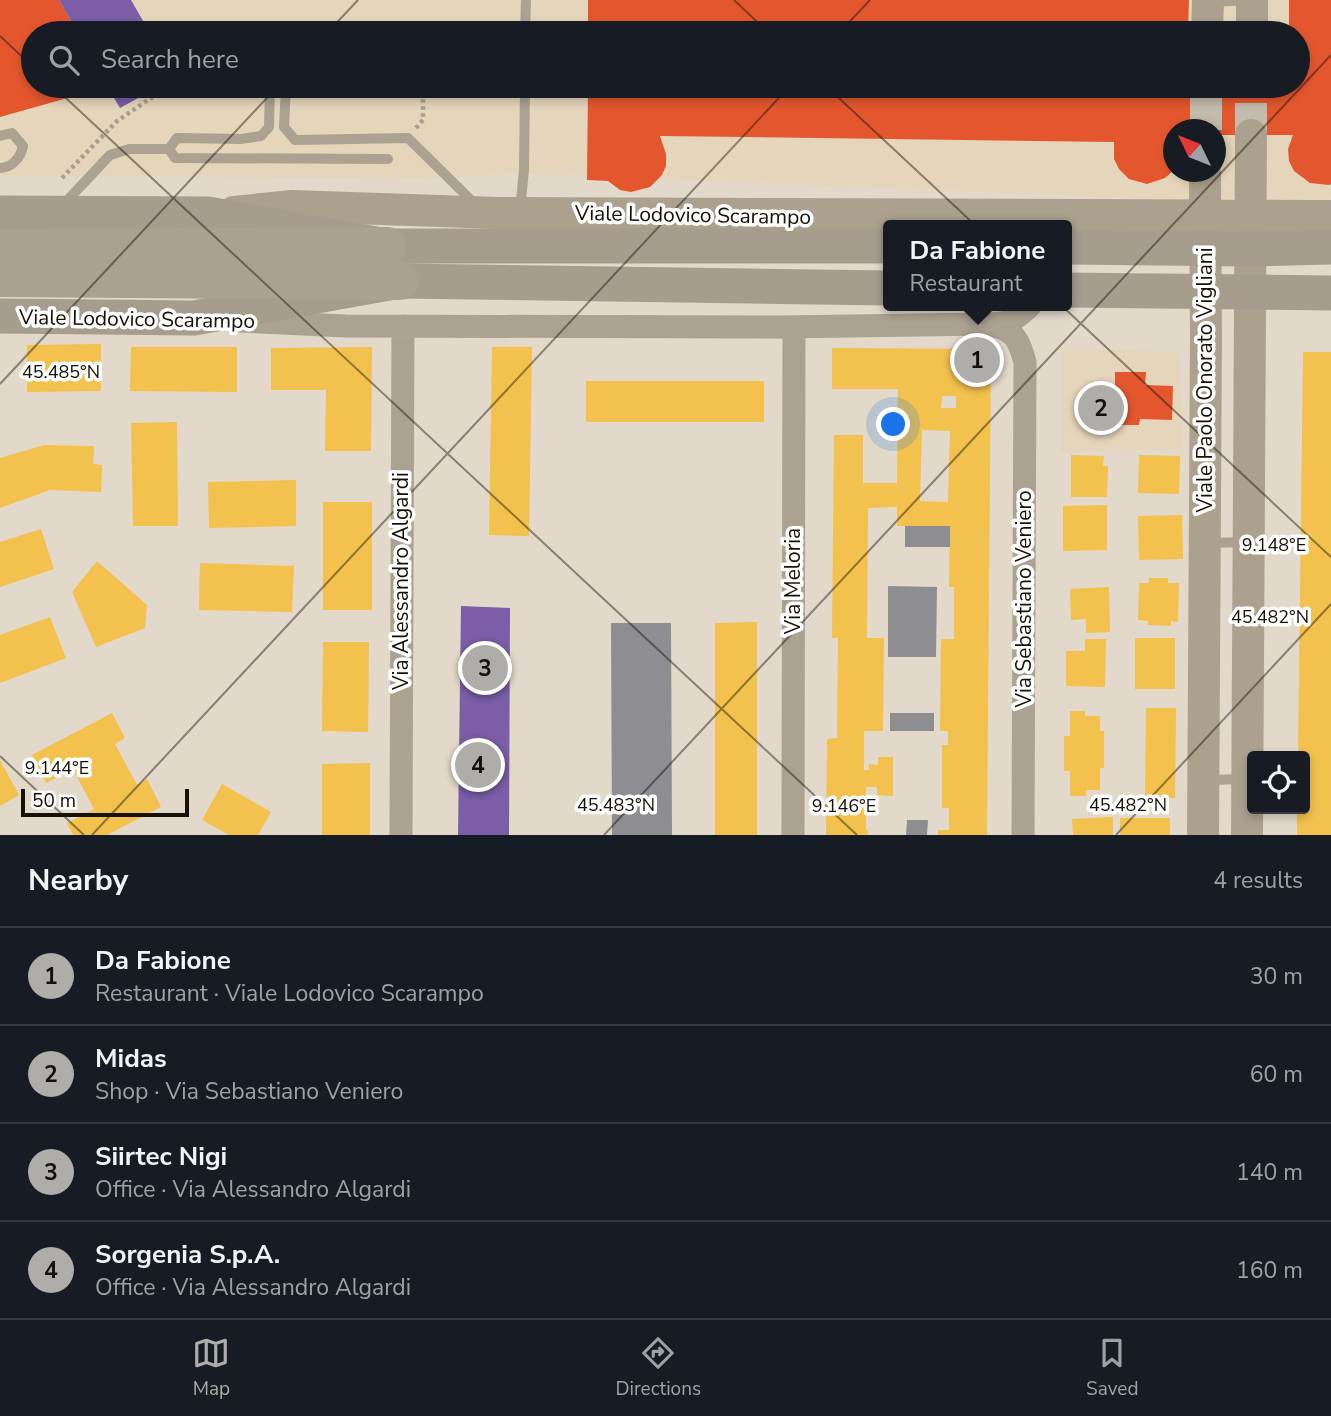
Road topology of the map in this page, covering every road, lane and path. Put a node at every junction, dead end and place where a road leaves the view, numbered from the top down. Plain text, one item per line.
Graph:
1 (526, 0) edge
2 (1251, 0) edge
3 (1208, 1) edge
4 (525, 21) edge
5 (1207, 21) edge
6 (1252, 21) edge
7 (151, 98) edge
8 (270, 98) edge
9 (285, 98) edge
10 (423, 98) edge
11 (525, 98) edge
12 (1251, 135) tunnel mouth
13 (0, 136) edge
14 (408, 138) junction
15 (169, 149) junction
16 (388, 159) dead end
17 (0, 168) edge
18 (62, 178) dead end
19 (1205, 182) edge
20 (0, 213) edge
21 (484, 213) junction
22 (520, 213) junction
23 (55, 214) junction
24 (208, 214) junction
25 (1331, 216) edge
26 (883, 223) edge
27 (1072, 228) edge
28 (1205, 232) junction
29 (1250, 232) junction
30 (883, 246) edge
31 (1072, 246) edge
32 (1331, 247) edge
33 (0, 248) edge
34 (394, 264) junction
35 (0, 278) edge
36 (883, 288) edge
37 (1072, 290) edge
38 (1206, 292) junction
39 (1250, 292) junction
40 (1331, 293) edge
41 (1025, 311) edge
42 (0, 316) edge
43 (194, 318) junction
44 (987, 324) junction
45 (403, 326) junction
46 (794, 327) junction
47 (1025, 362) joint
48 (1248, 542) junction
49 (1205, 543) junction
50 (1248, 751) edge
51 (1247, 779) edge
52 (1203, 780) junction
53 (1247, 814) edge
54 (401, 835) edge
55 (793, 835) edge
56 (1023, 835) edge
57 (1203, 835) edge
58 (1247, 835) edge

1 - 4 lane
2 - 3 lane
2 - 6 street
3 - 5 street
7 - 18 path
8 - 15 lane
9 - 14 lane
10 - 14 path
11 - 22 lane
12 - 29 street
13 - 17 lane
14 - 21 lane
15 - 16 lane
15 - 23 lane
19 - 28 street, Viale Paolo Onorato Vigliani
20 - 23 main road, Viale Lodovico Scarampo
21 - 22 street, Viale Lodovico Scarampo
21 - 24 street, Viale Lodovico Scarampo
22 - 26 street, Viale Lodovico Scarampo
23 - 24 main road, Viale Lodovico Scarampo
24 - 34 main road
25 - 29 street, Viale Lodovico Scarampo
27 - 28 street, Viale Lodovico Scarampo
28 - 29 main road, Viale Lodovico Scarampo
28 - 31 main road, Viale Lodovico Scarampo
28 - 38 street, Viale Paolo Onorato Vigliani
29 - 32 main road, Viale Lodovico Scarampo
29 - 39 street
30 - 34 main road, Viale Lodovico Scarampo
33 - 34 highway, Viale Lodovico Scarampo
34 - 35 highway, Viale Lodovico Scarampo
34 - 36 main road, Viale Lodovico Scarampo
34 - 43 main road
37 - 38 main road
38 - 39 main road
38 - 49 street, Viale Paolo Onorato Vigliani
39 - 40 main road
39 - 48 street, Viale Paolo Onorato Vigliani
41 - 44 street, Viale Lodovico Scarampo
42 - 43 main road, Viale Lodovico Scarampo
43 - 45 street, Viale Lodovico Scarampo
44 - 46 street, Viale Lodovico Scarampo
44 - 47 street, Viale Lodovico Scarampo
45 - 46 street, Viale Lodovico Scarampo
45 - 54 street, Via Alessandro Algardi
46 - 55 street, Via Meloria
47 - 56 street, Via Sebastiano Veniero
48 - 49 lane, Viale Paolo Onorato Vigliani
48 - 50 street, Viale Paolo Onorato Vigliani
49 - 52 street, Viale Paolo Onorato Vigliani
51 - 52 lane
52 - 57 street, Viale Paolo Onorato Vigliani
53 - 58 street, Viale Paolo Onorato Vigliani

